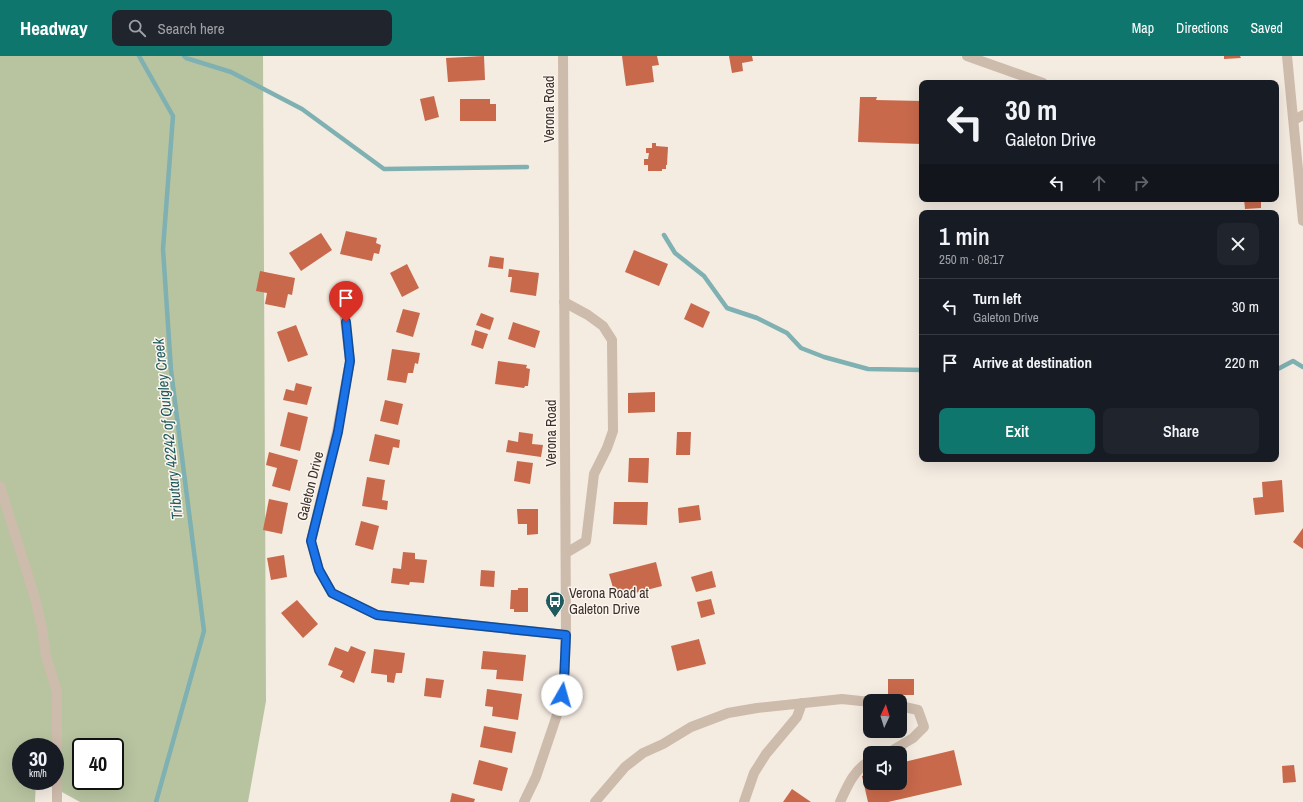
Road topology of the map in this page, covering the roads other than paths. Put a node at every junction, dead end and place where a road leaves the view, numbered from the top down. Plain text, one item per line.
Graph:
1 (562, 56) edge
2 (967, 56) edge
3 (1287, 56) edge
4 (1035, 80) edge
5 (1303, 115) edge
6 (1294, 120) junction
7 (1303, 221) edge
8 (564, 302) junction
9 (344, 310) dead end
10 (0, 486) edge
11 (566, 553) junction
12 (566, 635) junction
13 (863, 701) edge
14 (802, 703) junction
15 (907, 708) edge
16 (900, 746) edge
17 (863, 764) edge
18 (57, 802) edge
19 (524, 802) edge
20 (595, 802) edge
21 (744, 802) edge
22 (840, 802) edge

1 - 8 street, Verona Road
2 - 4 street
3 - 6 street
5 - 6 street
6 - 7 street
8 - 11 street, Verona Road
8 - 11 street
9 - 12 street, Galeton Drive
10 - 18 street
11 - 12 street, Verona Road
12 - 19 street, Verona Road
13 - 14 street
14 - 20 street
14 - 21 street
15 - 16 street
17 - 22 street

